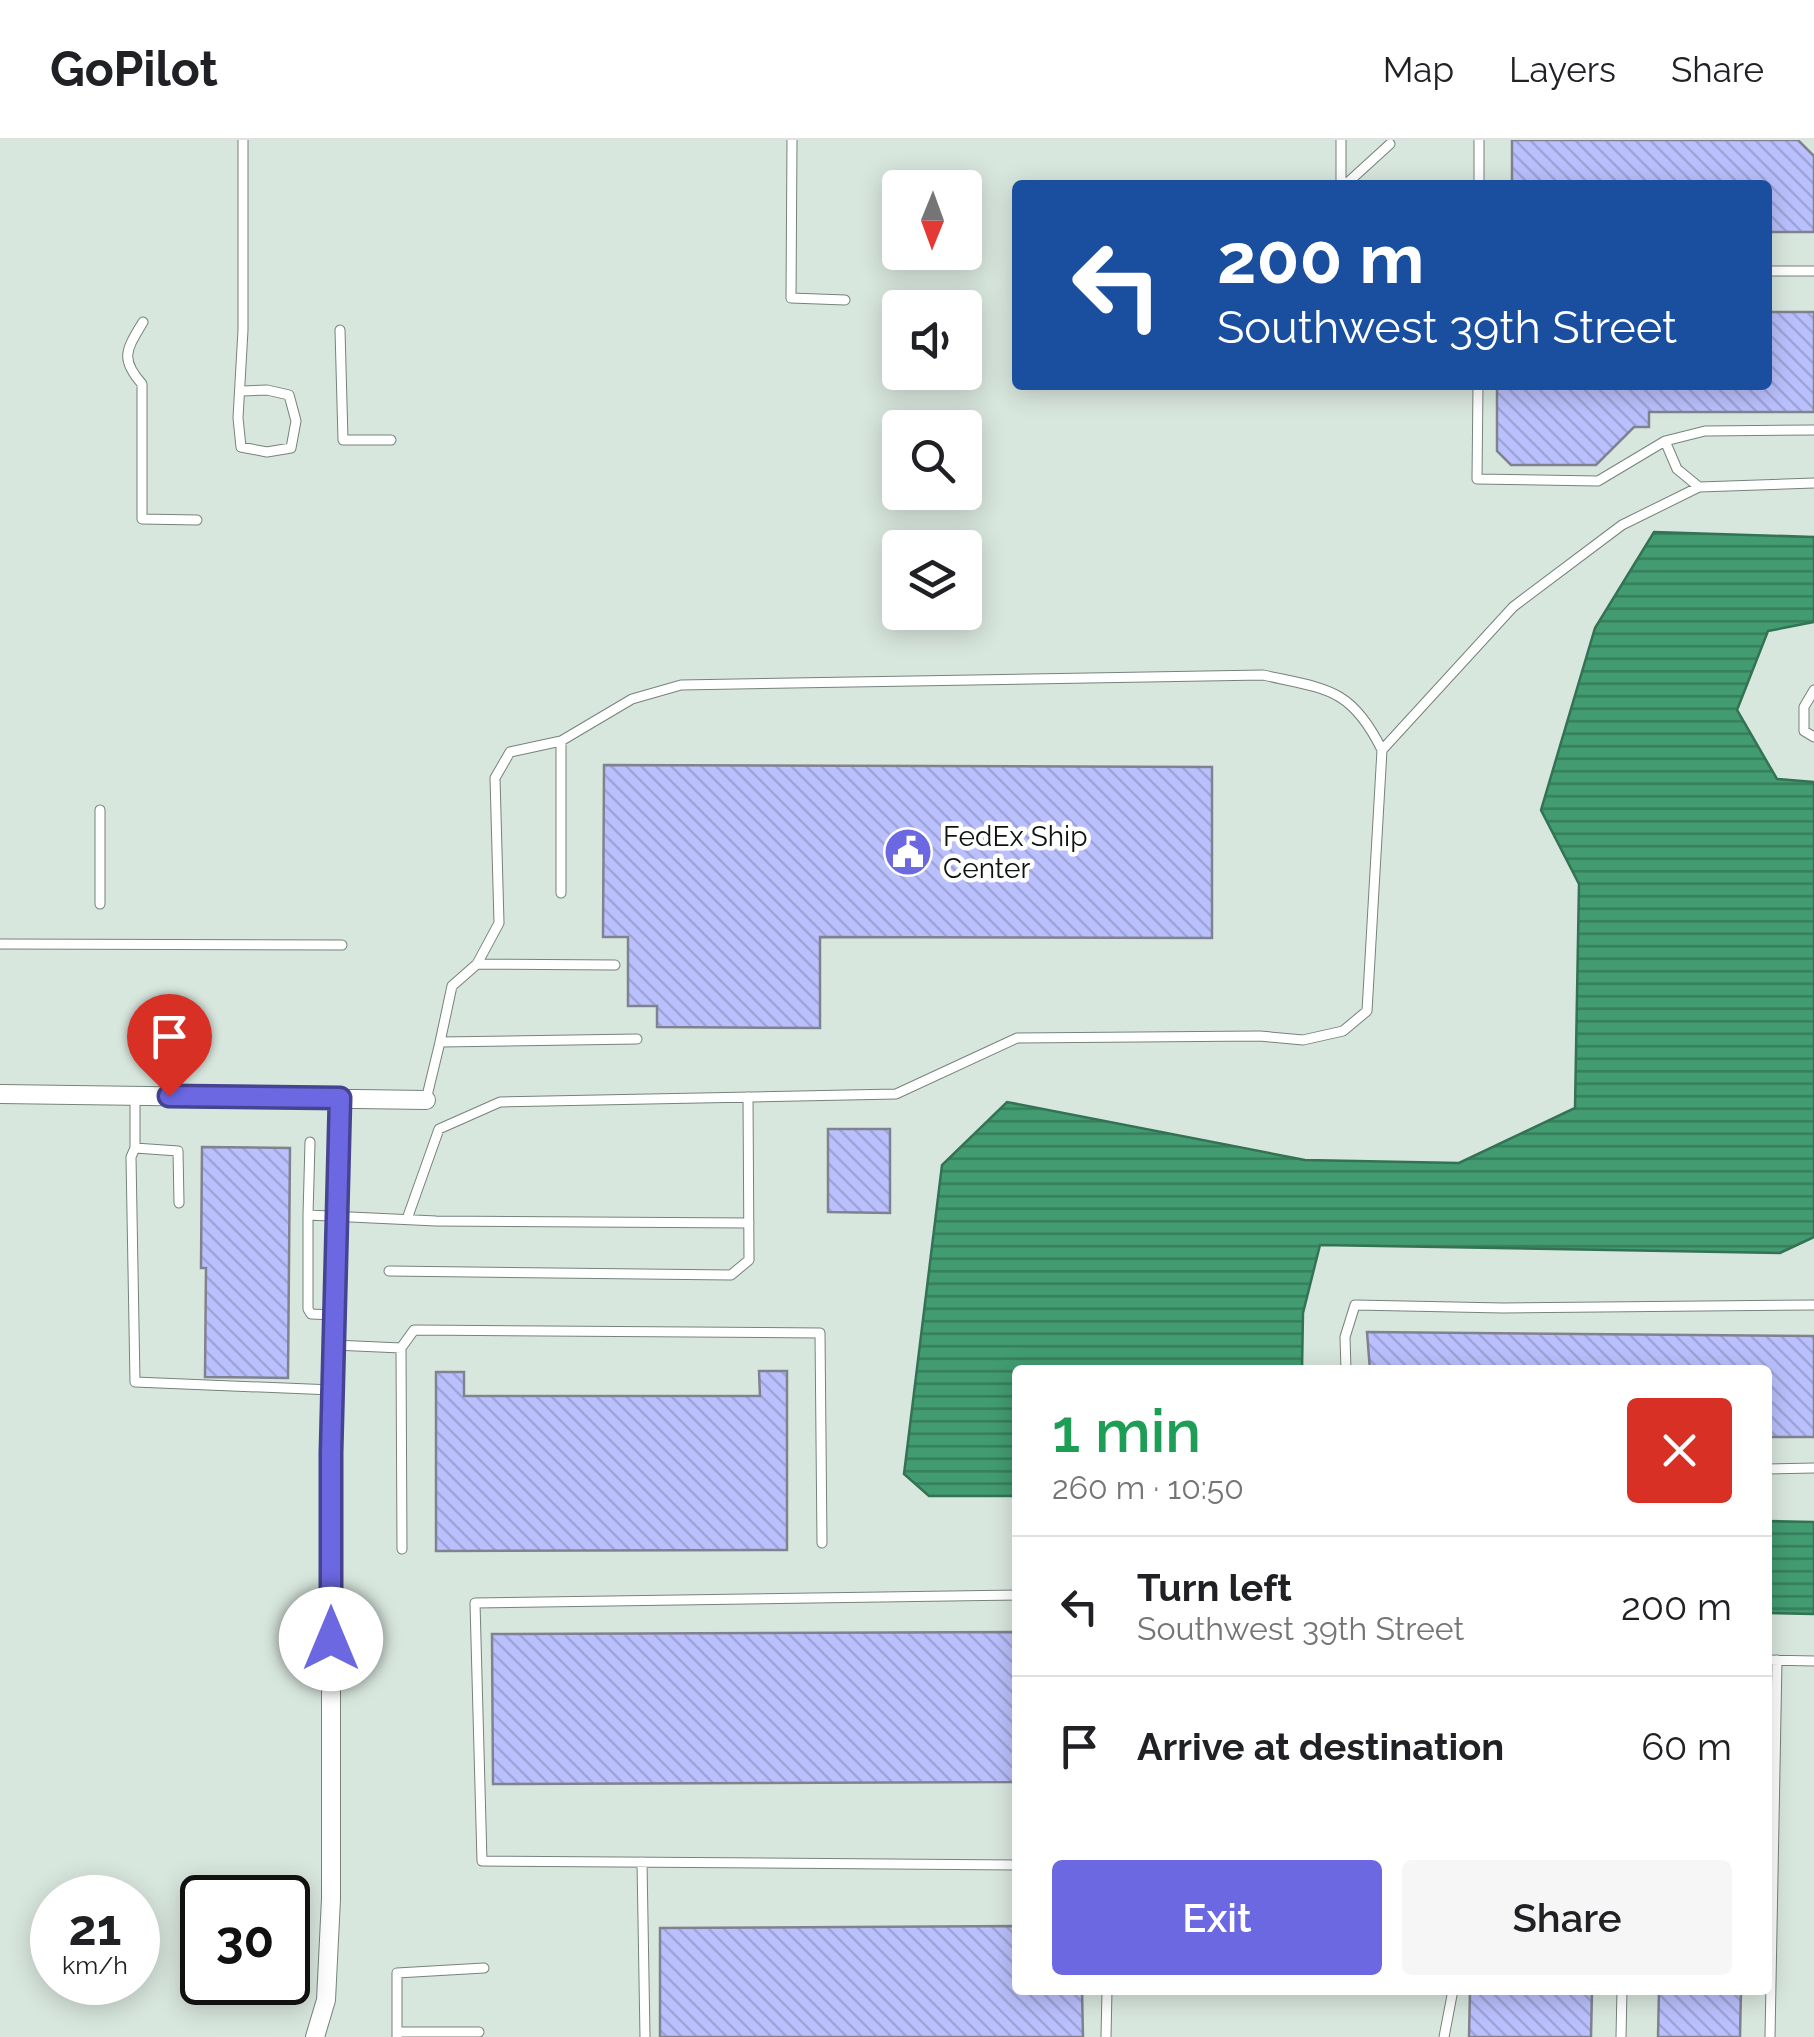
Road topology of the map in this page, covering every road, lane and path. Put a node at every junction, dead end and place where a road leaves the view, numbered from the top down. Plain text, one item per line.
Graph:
1 (242, 140) edge
2 (792, 140) edge
3 (1341, 140) edge
4 (1479, 140) edge
5 (1390, 144) dead end
6 (1343, 180) edge
7 (1349, 180) edge
8 (1479, 180) edge
9 (1772, 271) edge
10 (1814, 271) edge
11 (845, 300) dead end
12 (143, 322) dead end
13 (340, 330) dead end
14 (1478, 390) edge
15 (242, 391) junction
16 (1814, 430) edge
17 (390, 440) dead end
18 (1666, 441) junction
19 (1814, 482) edge
20 (1699, 486) junction
21 (197, 520) dead end
22 (1814, 690) edge
23 (1814, 737) edge
24 (561, 741) junction
25 (1382, 750) junction
26 (100, 810) dead end
27 (561, 894) dead end
28 (100, 904) dead end
29 (0, 944) edge
30 (342, 945) dead end
31 (477, 964) junction
32 (615, 965) dead end
33 (637, 1039) dead end
34 (440, 1042) junction
35 (0, 1094) edge
36 (135, 1096) junction
37 (748, 1097) junction
38 (340, 1098) junction
39 (426, 1100) joint
40 (310, 1142) dead end
41 (135, 1148) junction
42 (179, 1202) dead end
43 (308, 1215) junction
44 (337, 1216) junction
45 (407, 1219) junction
46 (749, 1223) junction
47 (389, 1270) dead end
48 (1814, 1305) edge
49 (335, 1316) junction
50 (334, 1345) junction
51 (401, 1348) junction
52 (1346, 1365) edge
53 (333, 1390) junction
54 (1814, 1468) edge
55 (1772, 1469) edge
56 (822, 1543) dead end
57 (402, 1549) dead end
58 (1012, 1595) edge
59 (1772, 1660) edge
60 (1814, 1661) edge
61 (642, 1862) junction
62 (1012, 1865) edge
63 (484, 1968) dead end
64 (1106, 1995) edge
65 (1451, 1995) edge
66 (1622, 1995) edge
67 (1770, 1995) edge
68 (478, 2032) dead end
69 (397, 2035) edge
70 (315, 2037) edge
71 (645, 2037) edge
72 (1106, 2037) edge
73 (1444, 2037) edge
74 (1621, 2037) edge
75 (1770, 2037) edge

1 - 15 lane
2 - 11 lane
3 - 6 lane
4 - 8 lane
5 - 7 lane
9 - 10 lane
12 - 21 lane
13 - 17 lane
14 - 18 lane
15 - 15 lane
16 - 18 lane
18 - 20 lane
19 - 20 lane
20 - 25 lane
22 - 23 lane
24 - 25 lane
24 - 27 lane
24 - 31 lane
25 - 37 lane
26 - 28 lane
29 - 30 lane
31 - 32 lane
31 - 34 lane
33 - 34 lane
34 - 39 lane
35 - 36 street
36 - 38 street
36 - 41 lane
37 - 45 lane
37 - 46 lane
38 - 39 street
38 - 44 street
40 - 43 lane
41 - 42 lane
41 - 53 lane
43 - 44 lane
43 - 49 lane
44 - 45 lane
44 - 49 street
45 - 46 lane
46 - 47 lane
48 - 52 lane
49 - 50 street
50 - 51 lane
50 - 53 street
51 - 56 lane
51 - 57 lane
53 - 70 street
54 - 55 lane
58 - 61 lane
59 - 60 lane
61 - 62 lane
61 - 71 lane
63 - 69 lane
64 - 72 lane
65 - 73 lane
66 - 74 lane
67 - 75 lane
68 - 69 lane

